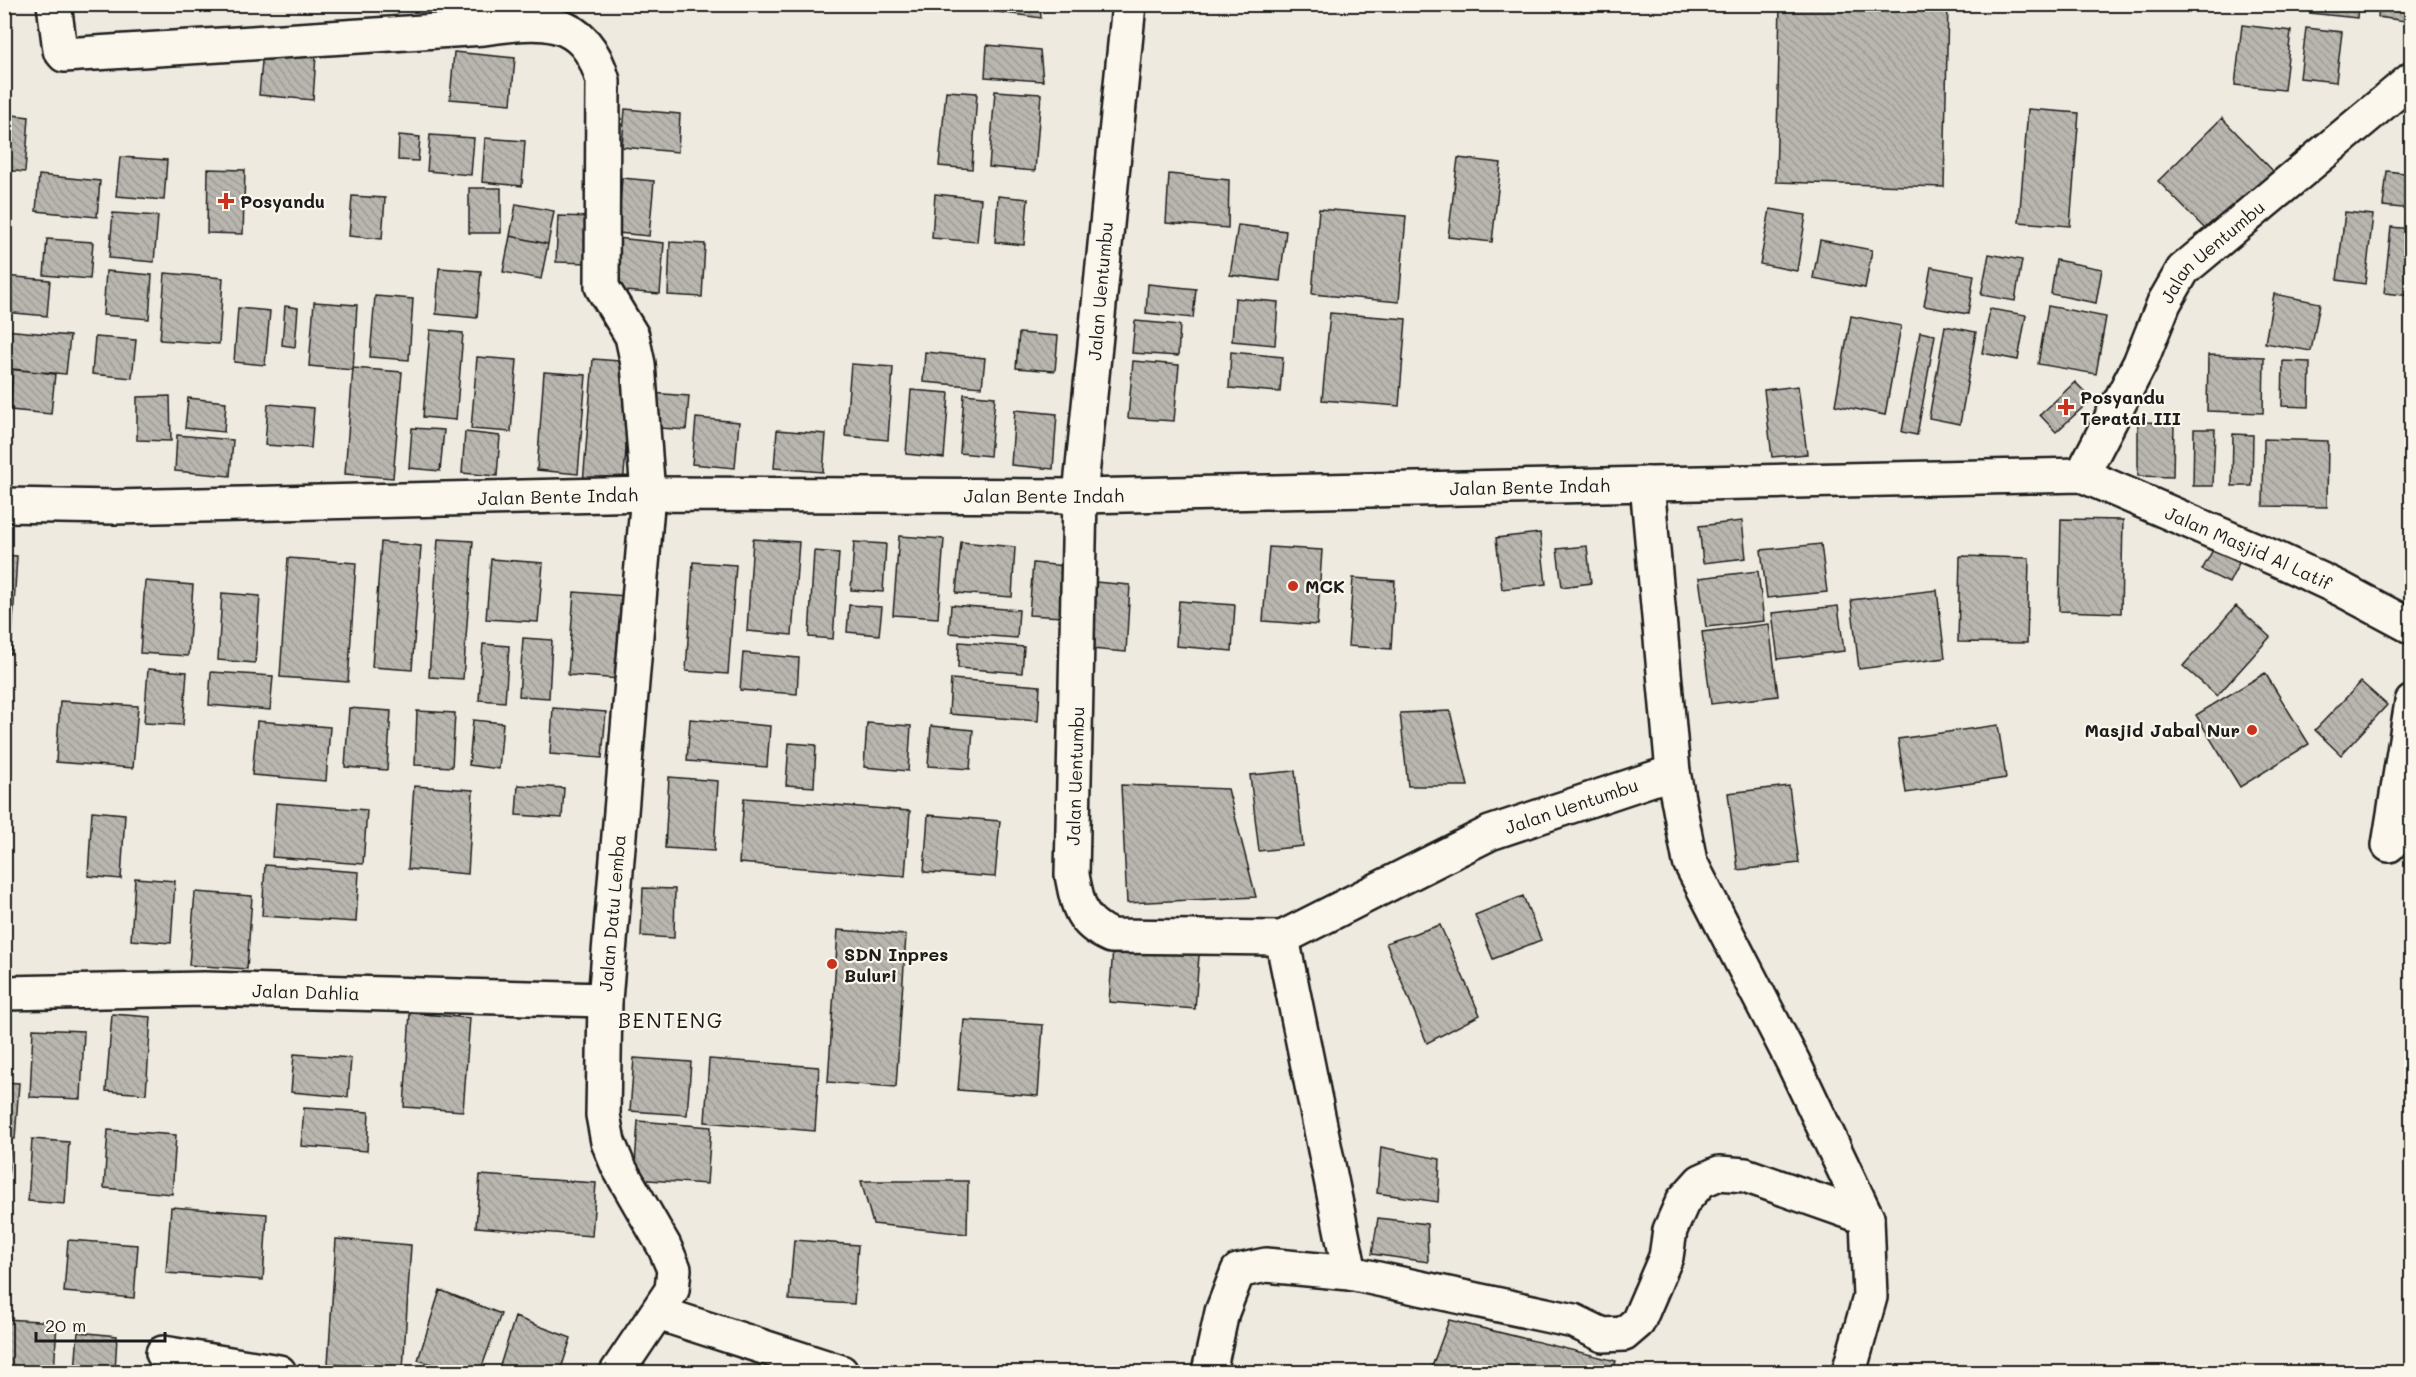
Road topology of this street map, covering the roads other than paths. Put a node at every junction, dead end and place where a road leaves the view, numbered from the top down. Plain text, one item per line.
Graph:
1 (54, 4) edge
2 (1129, 4) edge
3 (2412, 80) edge
4 (2082, 475) junction
5 (1647, 484) junction
6 (648, 494) junction
7 (1080, 496) junction
8 (4, 505) edge
9 (2412, 627) edge
10 (2412, 702) edge
11 (1673, 772) junction
12 (2389, 845) dead end
13 (1282, 938) junction
14 (4, 993) edge
15 (605, 1000) junction
16 (1868, 1218) junction
17 (1350, 1273) junction
18 (658, 1312) junction
19 (163, 1353) dead end
20 (279, 1372) edge
21 (617, 1372) edge
22 (841, 1372) edge
23 (1209, 1372) edge
24 (1849, 1372) edge

1 - 6 street, Jalan Datu Lemba
2 - 7 street, Jalan Uentumbu
3 - 4 street, Jalan Uentumbu
4 - 5 street, Jalan Bente Indah
4 - 9 street, Jalan Masjid Al Latif
5 - 7 street, Jalan Bente Indah
5 - 11 street
6 - 7 street, Jalan Bente Indah
6 - 8 street, Jalan Bente Indah
6 - 15 street, Jalan Datu Lemba
7 - 13 street, Jalan Uentumbu
10 - 12 street
11 - 13 street, Jalan Uentumbu
11 - 16 street
13 - 17 street
14 - 15 street, Jalan Dahlia
15 - 18 street, Jalan Datu Lemba
16 - 17 street
16 - 24 street
17 - 23 street
18 - 21 street, Jalan Datu Lemba
18 - 22 street
19 - 20 street

